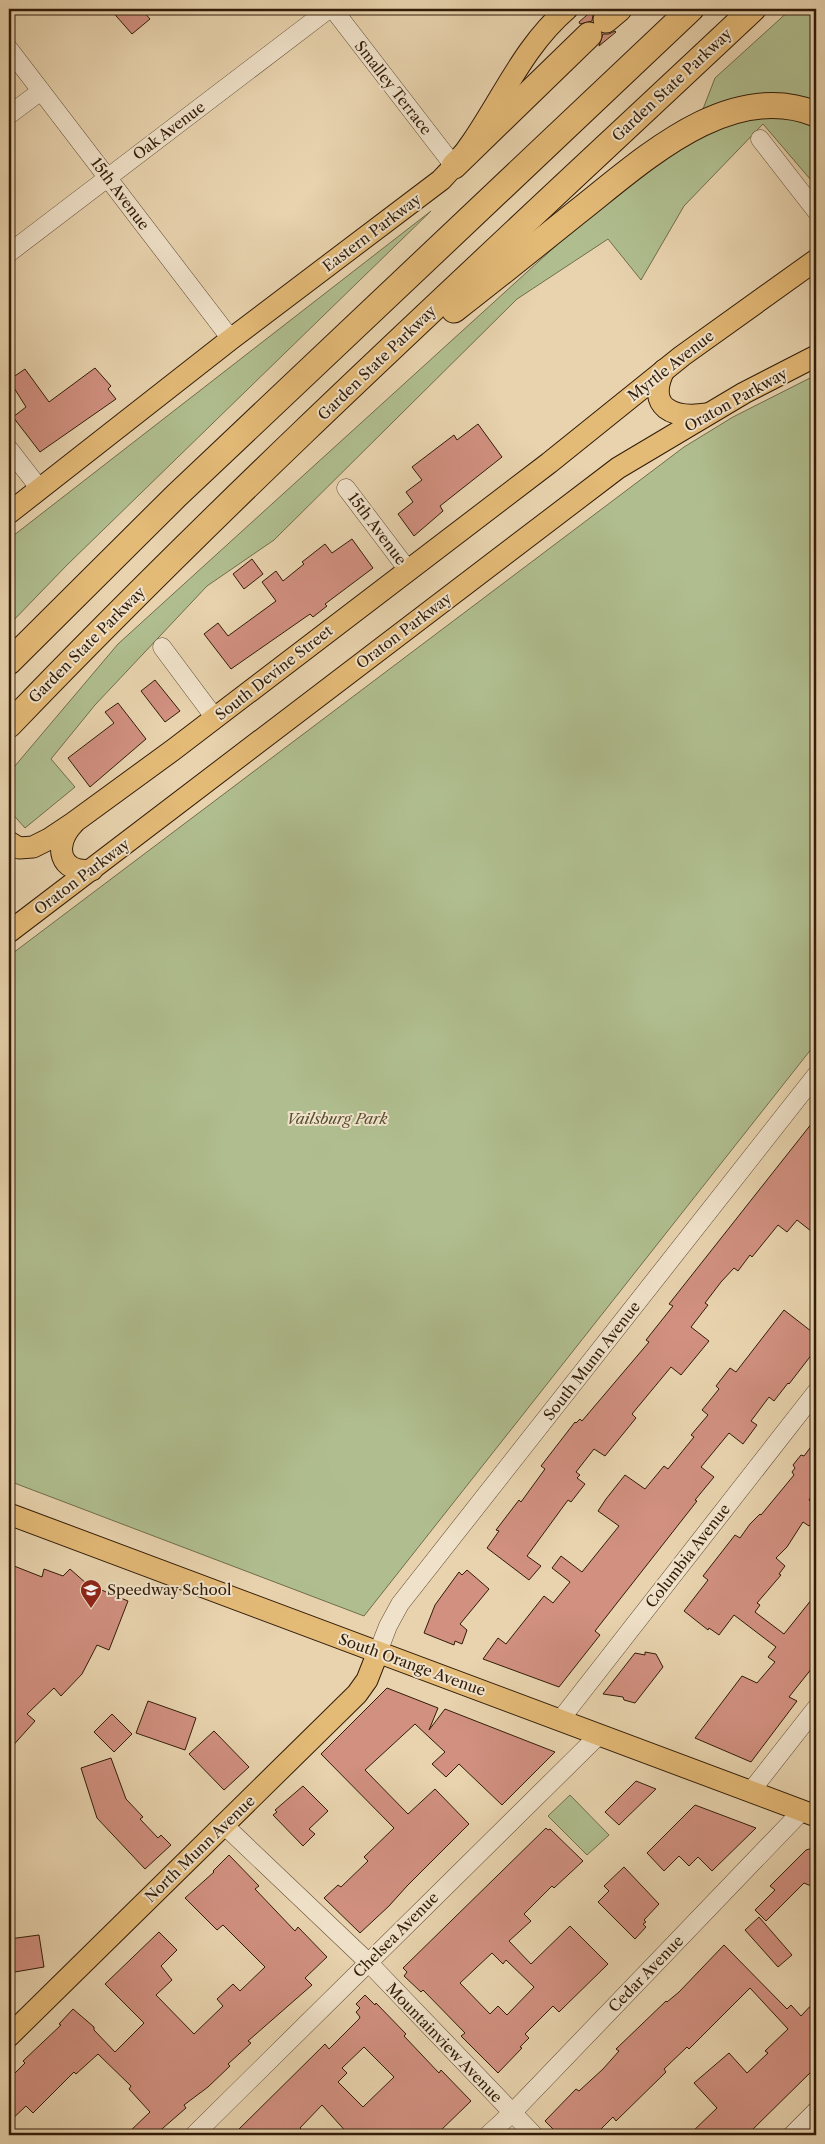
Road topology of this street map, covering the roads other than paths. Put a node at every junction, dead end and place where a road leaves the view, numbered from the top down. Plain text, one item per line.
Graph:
1 (331, 9) edge
2 (566, 9) edge
3 (691, 9) edge
4 (753, 9) edge
5 (605, 21) edge
6 (9, 49) edge
7 (41, 91) junction
8 (816, 114) edge
9 (9, 115) edge
10 (760, 139) dead end
11 (454, 166) junction
12 (107, 178) junction
13 (816, 212) edge
14 (9, 254) edge
15 (816, 260) edge
16 (231, 339) junction
17 (816, 356) edge
18 (664, 370) junction
19 (327, 411) junction
20 (710, 413) junction
21 (9, 448) edge
22 (530, 477) joint
23 (346, 488) dead end
24 (40, 489) junction
25 (9, 513) edge
26 (408, 570) junction
27 (162, 647) dead end
28 (9, 662) edge
29 (215, 718) junction
30 (9, 725) edge
31 (73, 824) junction
32 (9, 842) edge
33 (92, 870) junction
34 (9, 932) edge
35 (816, 1075) edge
36 (816, 1392) edge
37 (9, 1514) edge
38 (378, 1652) junction
39 (816, 1708) edge
40 (560, 1720) junction
41 (599, 1735) junction
42 (751, 1792) junction
43 (809, 1813) edge
44 (225, 1826) junction
45 (368, 1962) junction
46 (9, 2036) edge
47 (816, 2111) edge
48 (512, 2113) junction
49 (194, 2135) edge
50 (488, 2135) edge
51 (534, 2135) edge
52 (792, 2135) edge

1 - 11 street, Smalley Terrace
1 - 12 street, Oak Avenue
2 - 11 main road, Eastern Parkway
3 - 28 highway
4 - 19 highway, Garden State Parkway
5 - 11 highway
6 - 7 street, 15th Avenue
7 - 9 street
7 - 12 street, 15th Avenue
8 - 19 highway
10 - 13 street
11 - 16 main road, Eastern Parkway
12 - 14 street, Oak Avenue
12 - 16 street, 15th Avenue
15 - 18 main road, Myrtle Avenue
16 - 24 main road, Eastern Parkway
17 - 20 main road, Oraton Parkway
18 - 20 main road
18 - 22 main road, Myrtle Avenue
19 - 30 highway, Garden State Parkway
20 - 33 main road, Oraton Parkway
21 - 24 street
22 - 26 main road, South Devine Street
23 - 26 street, 15th Avenue
24 - 25 main road, Eastern Parkway
26 - 29 main road, South Devine Street
27 - 29 street
29 - 31 main road, South Devine Street
31 - 32 main road, South Devine Street
31 - 33 main road
33 - 34 main road, Oraton Parkway
35 - 38 street, South Munn Avenue
36 - 40 street, Columbia Avenue
37 - 38 main road, South Orange Avenue
38 - 40 main road, South Orange Avenue
38 - 44 main road, North Munn Avenue
39 - 42 street
40 - 41 main road, South Orange Avenue
41 - 42 main road, South Orange Avenue
41 - 45 street, Chelsea Avenue
42 - 43 main road, South Orange Avenue
43 - 48 street, Cedar Avenue
44 - 45 street, Mountainview Avenue
44 - 46 main road, North Munn Avenue
45 - 48 street, Mountainview Avenue
45 - 49 street, Chelsea Avenue
47 - 52 street
48 - 50 street, Cedar Avenue
48 - 51 street, Mountainview Avenue

